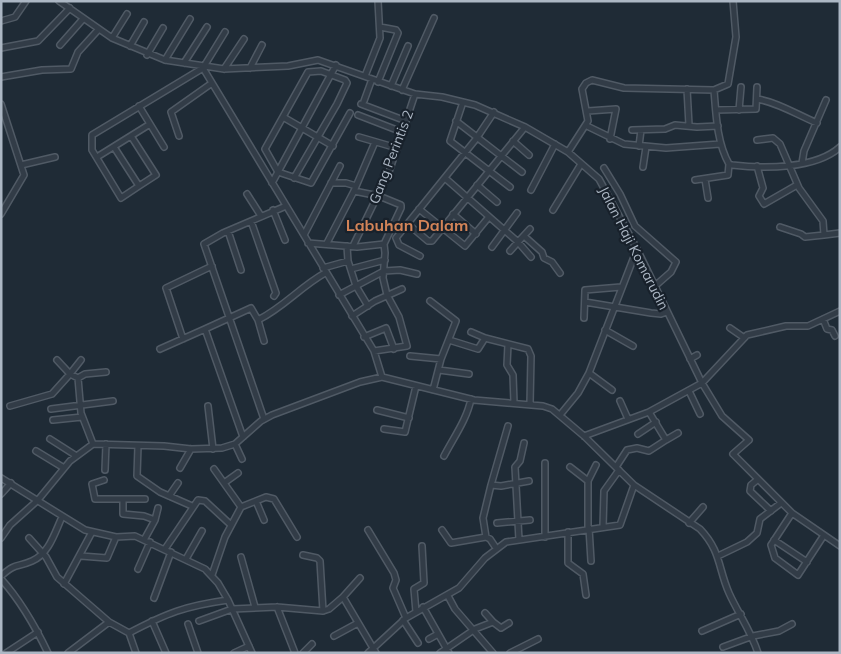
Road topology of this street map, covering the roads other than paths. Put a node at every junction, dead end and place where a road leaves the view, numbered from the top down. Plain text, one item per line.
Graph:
1 (26, 1) edge
2 (378, 1) edge
3 (733, 1) edge
4 (63, 2) edge
5 (70, 8) junction
6 (127, 14) dead end
7 (434, 18) dead end
8 (83, 19) junction
9 (190, 19) dead end
10 (1, 21) edge
11 (144, 22) dead end
12 (207, 27) dead end
13 (380, 27) junction
14 (163, 28) dead end
15 (98, 30) junction
16 (225, 32) dead end
17 (112, 38) junction
18 (244, 39) dead end
19 (60, 44) dead end
20 (262, 45) dead end
21 (130, 46) junction
22 (408, 46) dead end
23 (1, 48) edge
24 (147, 55) junction
25 (165, 60) junction
26 (184, 63) junction
27 (336, 65) junction
28 (204, 68) junction
29 (250, 68) junction
30 (224, 69) junction
31 (332, 75) junction
32 (365, 76) junction
33 (1, 77) edge
34 (372, 79) junction
35 (378, 82) junction
36 (212, 84) junction
37 (391, 86) junction
38 (741, 87) dead end
39 (757, 87) dead end
40 (687, 89) junction
41 (402, 90) junction
42 (714, 90) junction
43 (415, 94) junction
44 (757, 99) junction
45 (826, 100) dead end
46 (463, 102) junction
47 (1, 104) edge
48 (139, 106) junction
49 (716, 110) junction
50 (739, 110) junction
51 (588, 111) junction
52 (494, 112) junction
53 (350, 113) dead end
54 (358, 115) dead end
55 (283, 117) junction
56 (406, 121) junction
57 (456, 122) junction
58 (817, 123) junction
59 (150, 124) junction
60 (689, 125) junction
61 (525, 126) junction
62 (587, 126) junction
63 (718, 126) junction
64 (302, 129) junction
65 (632, 130) dead end
66 (641, 130) junction
67 (402, 132) junction
68 (131, 136) junction
69 (179, 136) dead end
70 (317, 137) junction
71 (359, 137) dead end
72 (476, 139) junction
73 (610, 139) junction
74 (757, 140) dead end
75 (513, 141) junction
76 (375, 142) junction
77 (555, 144) junction
78 (720, 144) junction
79 (333, 146) junction
80 (639, 146) junction
81 (114, 147) junction
82 (164, 147) dead end
83 (646, 147) junction
84 (840, 147) edge
85 (397, 148) junction
86 (465, 152) junction
87 (568, 152) junction
88 (529, 155) dead end
89 (500, 156) junction
90 (55, 157) dead end
91 (97, 158) junction
92 (802, 163) junction
93 (581, 164) junction
94 (729, 164) junction
95 (790, 164) junction
96 (21, 165) junction
97 (340, 166) dead end
98 (643, 166) dead end
99 (757, 166) junction
100 (604, 168) dead end
101 (488, 171) junction
102 (278, 172) junction
103 (522, 172) dead end
104 (294, 178) junction
105 (444, 178) junction
106 (705, 179) junction
107 (695, 180) dead end
108 (272, 183) junction
109 (331, 183) junction
110 (477, 185) junction
111 (797, 185) junction
112 (139, 186) junction
113 (510, 187) dead end
114 (355, 188) junction
115 (531, 190) dead end
116 (247, 194) dead end
117 (379, 196) junction
118 (466, 198) junction
119 (708, 198) dead end
120 (497, 202) dead end
121 (286, 206) junction
122 (420, 209) junction
123 (274, 210) junction
124 (553, 210) dead end
125 (517, 213) dead end
126 (1, 214) edge
127 (453, 214) junction
128 (261, 216) junction
129 (488, 218) junction
130 (251, 221) junction
131 (408, 224) junction
132 (442, 227) junction
133 (780, 227) dead end
134 (530, 229) dead end
135 (503, 230) junction
136 (228, 231) junction
137 (840, 233) edge
138 (476, 234) junction
139 (824, 235) junction
140 (304, 236) junction
141 (524, 236) junction
142 (284, 240) dead end
143 (518, 242) junction
144 (308, 243) junction
145 (327, 243) junction
146 (384, 244) junction
147 (346, 246) junction
148 (353, 246) junction
149 (492, 247) dead end
150 (637, 249) junction
151 (510, 251) dead end
152 (420, 256) dead end
153 (531, 257) dead end
154 (385, 260) junction
155 (348, 261) junction
156 (212, 266) junction
157 (351, 269) junction
158 (242, 270) dead end
159 (324, 271) junction
160 (384, 271) junction
161 (560, 273) dead end
162 (417, 274) dead end
163 (657, 285) junction
164 (356, 286) junction
165 (621, 286) junction
166 (402, 289) dead end
167 (339, 295) junction
168 (386, 295) junction
169 (274, 296) dead end
170 (430, 301) dead end
171 (585, 302) junction
172 (614, 305) junction
173 (368, 306) junction
174 (840, 311) edge
175 (667, 312) junction
176 (352, 316) junction
177 (230, 318) junction
178 (584, 318) dead end
179 (823, 319) junction
180 (258, 320) junction
181 (730, 328) dead end
182 (205, 329) junction
183 (605, 330) junction
184 (471, 332) dead end
185 (835, 336) dead end
186 (364, 337) junction
187 (743, 337) junction
188 (485, 338) junction
189 (183, 339) junction
190 (450, 340) junction
191 (264, 341) dead end
192 (508, 344) junction
193 (632, 346) dead end
194 (394, 348) junction
195 (160, 349) dead end
196 (374, 351) junction
197 (410, 356) dead end
198 (441, 359) junction
199 (57, 360) dead end
200 (81, 360) dead end
201 (438, 370) junction
202 (106, 372) dead end
203 (589, 373) junction
204 (70, 374) junction
205 (469, 374) dead end
206 (382, 377) junction
207 (78, 378) junction
208 (704, 381) junction
209 (416, 386) junction
210 (434, 390) junction
211 (612, 390) dead end
212 (689, 391) junction
213 (471, 399) junction
214 (113, 401) dead end
215 (620, 401) dead end
216 (514, 402) junction
217 (530, 404) junction
218 (10, 406) dead end
219 (80, 406) junction
220 (208, 406) dead end
221 (51, 409) dead end
222 (377, 410) dead end
223 (649, 412) junction
224 (700, 414) dead end
225 (560, 415) junction
226 (82, 417) junction
227 (409, 418) junction
228 (264, 419) junction
229 (628, 419) junction
230 (52, 420) dead end
231 (656, 422) junction
232 (508, 426) dead end
233 (384, 429) dead end
234 (678, 432) dead end
235 (638, 434) dead end
236 (584, 436) junction
237 (243, 437) junction
238 (50, 438) dead end
239 (666, 440) junction
240 (524, 443) dead end
241 (93, 444) junction
242 (106, 444) junction
243 (235, 444) junction
244 (138, 446) junction
245 (191, 449) junction
246 (213, 449) junction
247 (36, 451) dead end
248 (75, 456) junction
249 (444, 456) dead end
250 (242, 459) dead end
251 (545, 463) dead end
252 (596, 466) dead end
253 (570, 467) dead end
254 (64, 468) junction
255 (180, 468) dead end
256 (214, 469) dead end
257 (618, 469) junction
258 (105, 470) dead end
259 (238, 473) dead end
260 (1, 478) edge
261 (104, 480) dead end
262 (757, 480) junction
263 (529, 481) dead end
264 (588, 481) junction
265 (12, 483) junction
266 (224, 483) junction
267 (516, 483) junction
268 (178, 484) dead end
269 (491, 485) junction
270 (634, 485) junction
271 (1, 494) edge
272 (169, 496) junction
273 (123, 499) junction
274 (145, 499) dead end
275 (38, 500) junction
276 (256, 501) junction
277 (781, 503) junction
278 (192, 506) junction
279 (241, 507) junction
280 (703, 507) dead end
281 (158, 508) dead end
282 (771, 511) junction
283 (792, 513) junction
284 (62, 517) junction
285 (155, 520) junction
286 (264, 520) dead end
287 (530, 520) dead end
288 (518, 522) junction
289 (497, 523) dead end
290 (689, 523) junction
291 (231, 525) junction
292 (603, 527) junction
293 (588, 528) junction
294 (368, 530) dead end
295 (442, 530) dead end
296 (202, 531) dead end
297 (92, 532) junction
298 (568, 532) junction
299 (824, 535) junction
300 (545, 536) junction
301 (116, 537) junction
302 (297, 537) dead end
303 (486, 537) junction
304 (1, 538) edge
305 (29, 538) dead end
306 (519, 540) junction
307 (774, 540) junction
308 (147, 541) junction
309 (422, 546) dead end
310 (840, 546) edge
311 (496, 548) junction
312 (165, 550) junction
313 (171, 552) junction
314 (43, 554) junction
315 (303, 555) dead end
316 (81, 556) junction
317 (718, 556) junction
318 (241, 557) dead end
319 (186, 559) junction
320 (590, 561) dead end
321 (806, 562) junction
322 (138, 569) dead end
323 (212, 576) junction
324 (725, 576) junction
325 (1, 578) edge
326 (360, 578) dead end
327 (718, 578) dead end
328 (64, 584) junction
329 (586, 595) dead end
330 (343, 596) junction
331 (448, 596) junction
332 (154, 598) dead end
333 (228, 600) junction
334 (255, 607) junction
335 (277, 608) junction
336 (423, 608) junction
337 (232, 609) junction
338 (323, 611) junction
339 (416, 612) junction
340 (485, 613) dead end
341 (741, 614) junction
342 (404, 619) junction
343 (152, 621) junction
344 (199, 621) dead end
345 (109, 622) junction
346 (358, 622) junction
347 (493, 622) junction
348 (509, 623) dead end
349 (188, 624) dead end
350 (792, 624) dead end
351 (474, 630) junction
352 (702, 631) dead end
353 (38, 632) junction
354 (129, 633) junction
355 (438, 634) junction
356 (334, 636) dead end
357 (753, 636) junction
358 (429, 639) dead end
359 (538, 640) dead end
360 (418, 643) dead end
361 (312, 644) dead end
362 (249, 646) junction
363 (723, 647) dead end
364 (375, 651) edge
365 (448, 651) edge
366 (6, 653) edge
367 (48, 653) edge
368 (68, 653) edge
369 (136, 653) edge
370 (166, 653) edge
371 (198, 653) edge
372 (234, 653) edge
373 (252, 653) edge
374 (295, 653) edge
375 (303, 653) edge
376 (368, 653) edge
377 (440, 653) edge
378 (493, 653) edge
379 (510, 653) edge
380 (758, 653) edge

1 - 10 street
2 - 13 street
3 - 42 street
4 - 5 street, Jalan Haji Komarudin
5 - 8 street, Jalan Haji Komarudin
5 - 23 street
6 - 17 street
7 - 41 street
8 - 15 street, Jalan Haji Komarudin
8 - 19 street
9 - 25 street
11 - 21 street
12 - 26 street
13 - 32 street
13 - 35 street
14 - 24 street
15 - 17 street, Jalan Haji Komarudin
15 - 33 street
16 - 28 street
17 - 21 street, Jalan Haji Komarudin
18 - 30 street
20 - 29 street
21 - 24 street, Jalan Haji Komarudin
22 - 37 street
24 - 25 street, Jalan Haji Komarudin
25 - 26 street, Jalan Haji Komarudin
26 - 28 street, Jalan Haji Komarudin
27 - 29 street, Jalan Haji Komarudin
27 - 31 street
27 - 32 street, Jalan Haji Komarudin
28 - 30 street, Jalan Haji Komarudin
28 - 36 street
28 - 48 street
29 - 30 street, Jalan Haji Komarudin
31 - 55 street
31 - 64 street
31 - 70 street
32 - 34 street, Jalan Haji Komarudin
34 - 35 street, Jalan Haji Komarudin
34 - 56 street
35 - 37 street, Jalan Haji Komarudin
36 - 69 street
36 - 108 street
37 - 41 street, Jalan Haji Komarudin
38 - 50 street
39 - 44 street
40 - 42 street
40 - 51 street
40 - 60 street
41 - 43 street, Jalan Haji Komarudin
42 - 49 street
43 - 46 street, Jalan Haji Komarudin
43 - 56 street, Gang Perintis 2
44 - 50 street
44 - 58 street
45 - 58 street
46 - 52 street, Jalan Haji Komarudin
46 - 57 street
47 - 96 street
48 - 59 street
48 - 91 street
49 - 50 street
49 - 63 street
51 - 62 street
51 - 73 street
52 - 61 street, Jalan Haji Komarudin
52 - 72 street
53 - 79 street
54 - 67 street
55 - 64 street
55 - 102 street
56 - 67 street, Gang Perintis 2
57 - 72 street
57 - 86 street
58 - 92 street
59 - 68 street
59 - 82 street
60 - 63 street
60 - 66 street
61 - 75 street
61 - 77 street, Jalan Haji Komarudin
62 - 73 street
62 - 87 street
63 - 78 street
64 - 70 street
64 - 102 street
65 - 66 street
66 - 80 street
67 - 85 street, Gang Perintis 2
68 - 81 street
68 - 112 street
70 - 79 street
70 - 104 street
71 - 76 street
72 - 86 street
72 - 89 street
73 - 80 street
74 - 95 street
75 - 88 street
75 - 89 street
76 - 85 street
76 - 114 street
77 - 87 street, Jalan Haji Komarudin
77 - 115 street
78 - 83 street
78 - 94 street
79 - 104 street
80 - 83 street
81 - 91 street
81 - 112 street
83 - 98 street
84 - 92 street
85 - 117 street, Gang Perintis 2
86 - 101 street
86 - 105 street
87 - 93 street, Jalan Haji Komarudin
89 - 101 street
89 - 103 street
90 - 96 street
91 - 112 street
92 - 95 street
93 - 124 street
93 - 150 street, Jalan Haji Komarudin
94 - 99 street
94 - 106 street
95 - 99 street
95 - 111 street
96 - 126 street
97 - 109 street
99 - 111 street
100 - 163 street
101 - 110 street
101 - 113 street
102 - 104 street
102 - 108 street
105 - 118 street
105 - 122 street
106 - 107 street
106 - 119 street
108 - 121 street
109 - 114 street
109 - 140 street
110 - 118 street
110 - 120 street
111 - 139 street
114 - 117 street
114 - 145 street
116 - 128 street
117 - 146 street
117 - 148 street, Gang Perintis 2
118 - 127 street
118 - 129 street
121 - 123 street
121 - 140 street
122 - 131 street
122 - 132 street
123 - 128 street
123 - 142 street
125 - 135 street
127 - 132 street
127 - 138 street
128 - 130 street
129 - 135 street
129 - 138 street
130 - 136 street
130 - 169 street
131 - 132 street
131 - 152 street
132 - 138 street
133 - 139 street
134 - 141 street
135 - 143 street
135 - 149 street
136 - 156 street
136 - 158 street
137 - 139 street
140 - 144 street
141 - 143 street
141 - 161 street
143 - 151 street
143 - 153 street
144 - 145 street
144 - 159 street
145 - 147 street
146 - 148 street
146 - 154 street
147 - 148 street
147 - 155 street
150 - 163 street, Jalan Haji Komarudin
150 - 165 street
154 - 157 street
154 - 160 street
155 - 157 street
155 - 159 street
156 - 177 street
156 - 189 street
157 - 164 street
159 - 167 street
159 - 180 street
160 - 162 street
160 - 164 street
160 - 168 street
163 - 175 street, Jalan Haji Komarudin
164 - 167 street
164 - 173 street
165 - 171 street
165 - 172 street
166 - 168 street
167 - 176 street
168 - 173 street
168 - 194 street
170 - 190 street
171 - 172 street
171 - 178 street
172 - 175 street
172 - 183 street
173 - 176 street
174 - 179 street
175 - 208 street, Jalan Haji Komarudin
176 - 186 street
177 - 180 street
177 - 182 street
177 - 228 street
179 - 185 street
179 - 187 street
180 - 191 street
181 - 187 street
182 - 189 street
182 - 237 street
183 - 193 street
183 - 203 street
184 - 188 street
186 - 194 street
186 - 196 street
187 - 208 street
188 - 190 street
188 - 192 street
189 - 195 street
190 - 198 street
192 - 216 street
192 - 217 street
194 - 196 street
196 - 206 street
197 - 198 street
198 - 201 street
199 - 204 street
200 - 204 street
201 - 205 street
201 - 210 street
202 - 207 street
203 - 211 street
203 - 225 street
204 - 207 street
204 - 218 street
206 - 209 street
206 - 228 street
207 - 219 street
208 - 212 street
208 - 262 street, Jalan Haji Komarudin
209 - 210 street
209 - 227 street
210 - 213 street
212 - 223 street
212 - 224 street
213 - 216 street
213 - 249 street
214 - 219 street
215 - 229 street
216 - 217 street
217 - 225 street
219 - 221 street
219 - 226 street
220 - 246 street
222 - 227 street
223 - 229 street
223 - 231 street
225 - 236 street
226 - 230 street
226 - 241 street
227 - 233 street
228 - 237 street
229 - 236 street
231 - 235 street
231 - 239 street
232 - 269 street
234 - 239 street
236 - 257 street
237 - 243 street
238 - 248 street
239 - 257 street
240 - 267 street
241 - 242 street
241 - 248 street
242 - 244 street
242 - 258 street
243 - 246 street
243 - 250 street
244 - 245 street
244 - 272 street
245 - 246 street
245 - 255 street
247 - 254 street
248 - 254 street
251 - 300 street
252 - 264 street
253 - 264 street
254 - 275 street
256 - 266 street
257 - 270 street
257 - 292 street
259 - 266 street
260 - 265 street
261 - 273 street
262 - 277 street
262 - 282 street
263 - 267 street
264 - 293 street
265 - 271 street
265 - 275 street
266 - 279 street
267 - 269 street
267 - 288 street
268 - 272 street
269 - 303 street
270 - 290 street
270 - 292 street
272 - 278 street
273 - 274 street
273 - 285 street
275 - 284 street
275 - 304 street
276 - 279 street
276 - 286 street
276 - 302 street
277 - 282 street
277 - 283 street
278 - 291 street
278 - 312 street
279 - 291 street
280 - 290 street
281 - 285 street
282 - 317 street
283 - 299 street
283 - 307 street
284 - 297 street
284 - 314 street
285 - 308 street
287 - 288 street
288 - 289 street
288 - 306 street
290 - 317 street
291 - 323 street
292 - 293 street
293 - 298 street
293 - 320 street
294 - 342 street
295 - 303 street
296 - 319 street
297 - 301 street
297 - 316 street
298 - 300 street
298 - 329 street
299 - 310 street
299 - 321 street
300 - 306 street
301 - 308 street
301 - 316 street
303 - 311 street
305 - 314 street
306 - 311 street
307 - 321 street
307 - 321 street
308 - 312 street
308 - 322 street
309 - 339 street
311 - 331 street
312 - 313 street
313 - 319 street
313 - 332 street
314 - 325 street
314 - 328 street
315 - 338 street
316 - 328 street
317 - 324 street
318 - 334 street
319 - 323 street
323 - 333 street
324 - 327 street
324 - 341 street
325 - 353 street
326 - 330 street
328 - 345 street
330 - 338 street
330 - 346 street
331 - 336 street
331 - 351 street
333 - 337 street
333 - 343 street
334 - 335 street
334 - 337 street
335 - 338 street
335 - 374 street
336 - 339 street
336 - 355 street
337 - 344 street
337 - 362 street
339 - 342 street
340 - 347 street
341 - 352 street
341 - 357 street
342 - 360 street
342 - 364 street
343 - 354 street
343 - 370 street
345 - 354 street
345 - 368 street
346 - 356 street
346 - 364 street
347 - 348 street
347 - 351 street
349 - 371 street
350 - 357 street
351 - 365 street
351 - 378 street
353 - 366 street
353 - 367 street
354 - 369 street
355 - 358 street
355 - 365 street
357 - 363 street
357 - 380 street
359 - 379 street
361 - 375 street
362 - 372 street
362 - 373 street
364 - 376 street
365 - 377 street

